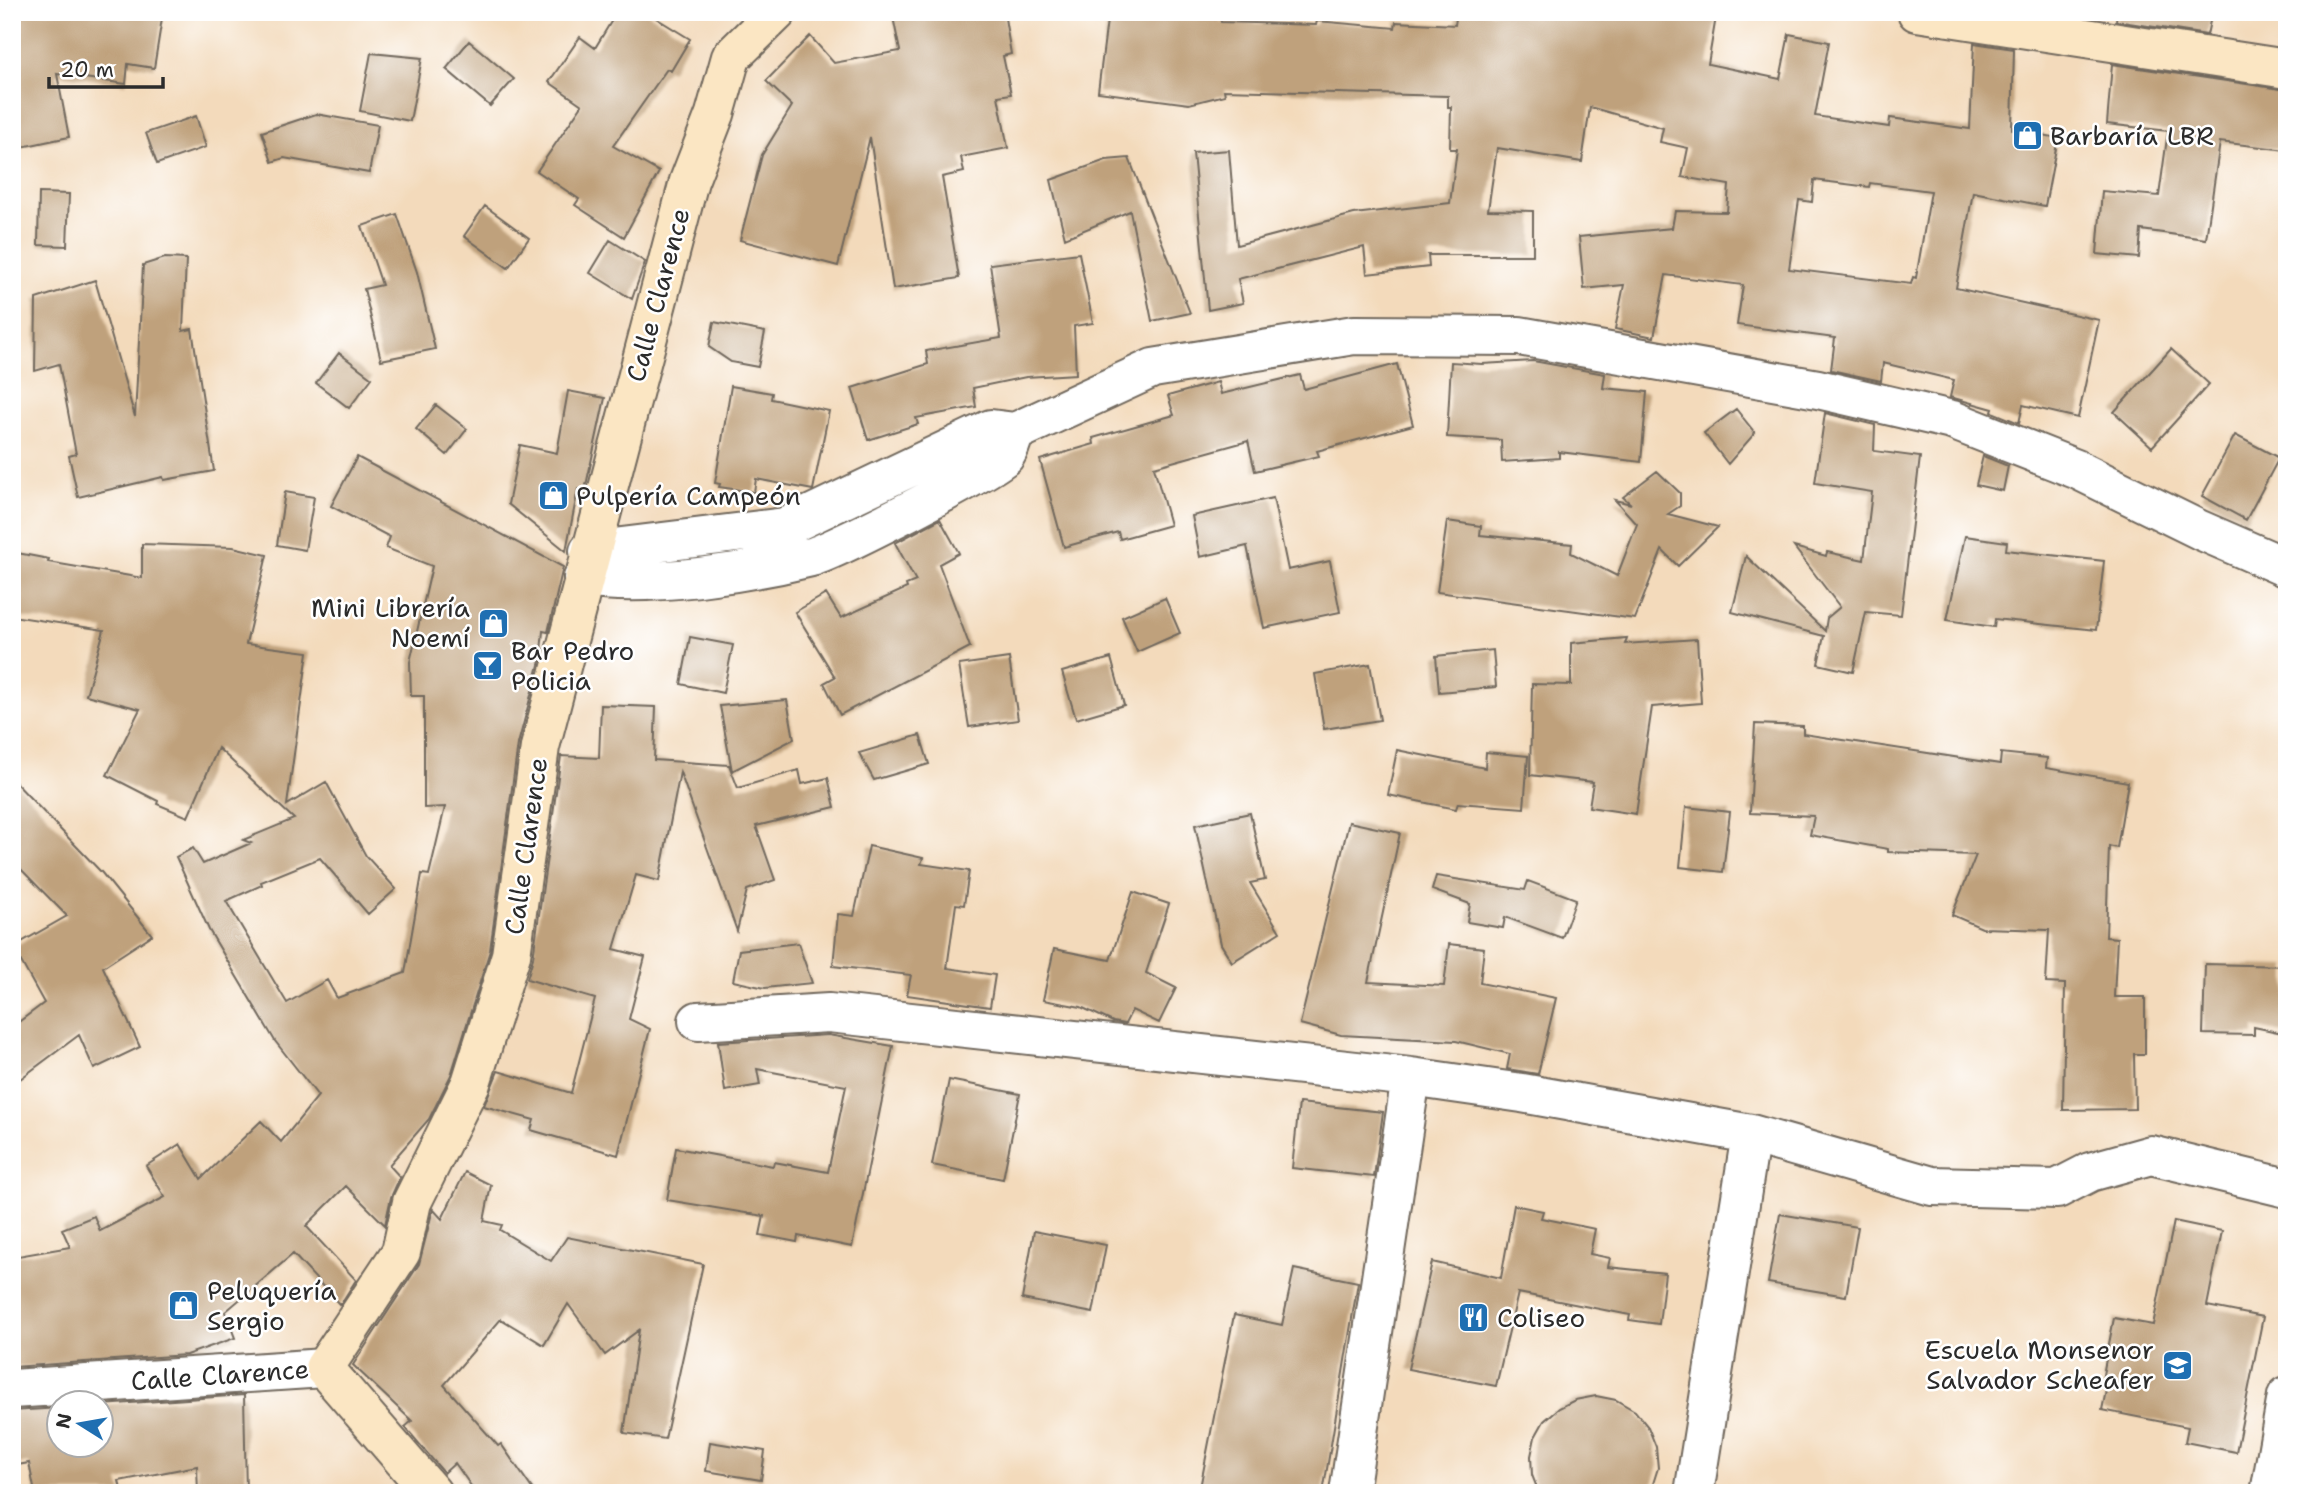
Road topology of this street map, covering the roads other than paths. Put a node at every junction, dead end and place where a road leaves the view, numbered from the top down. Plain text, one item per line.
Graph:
1 (777, 12) edge
2 (1917, 12) edge
3 (2287, 69) edge
4 (586, 565) junction
5 (2287, 568) edge
6 (698, 1021) dead end
7 (1411, 1077) junction
8 (1751, 1134) junction
9 (2287, 1188) edge
10 (324, 1368) junction
11 (12, 1389) edge
12 (2287, 1396) edge
13 (432, 1493) edge
14 (1349, 1493) edge
15 (1694, 1493) edge
16 (2270, 1493) edge

1 - 4 street, Calle Clarence
2 - 3 street
4 - 5 street
4 - 10 street, Calle Clarence
6 - 7 street
7 - 8 street
7 - 14 street
8 - 9 street
8 - 15 street
10 - 11 street, Calle Clarence
10 - 13 street
12 - 16 street

